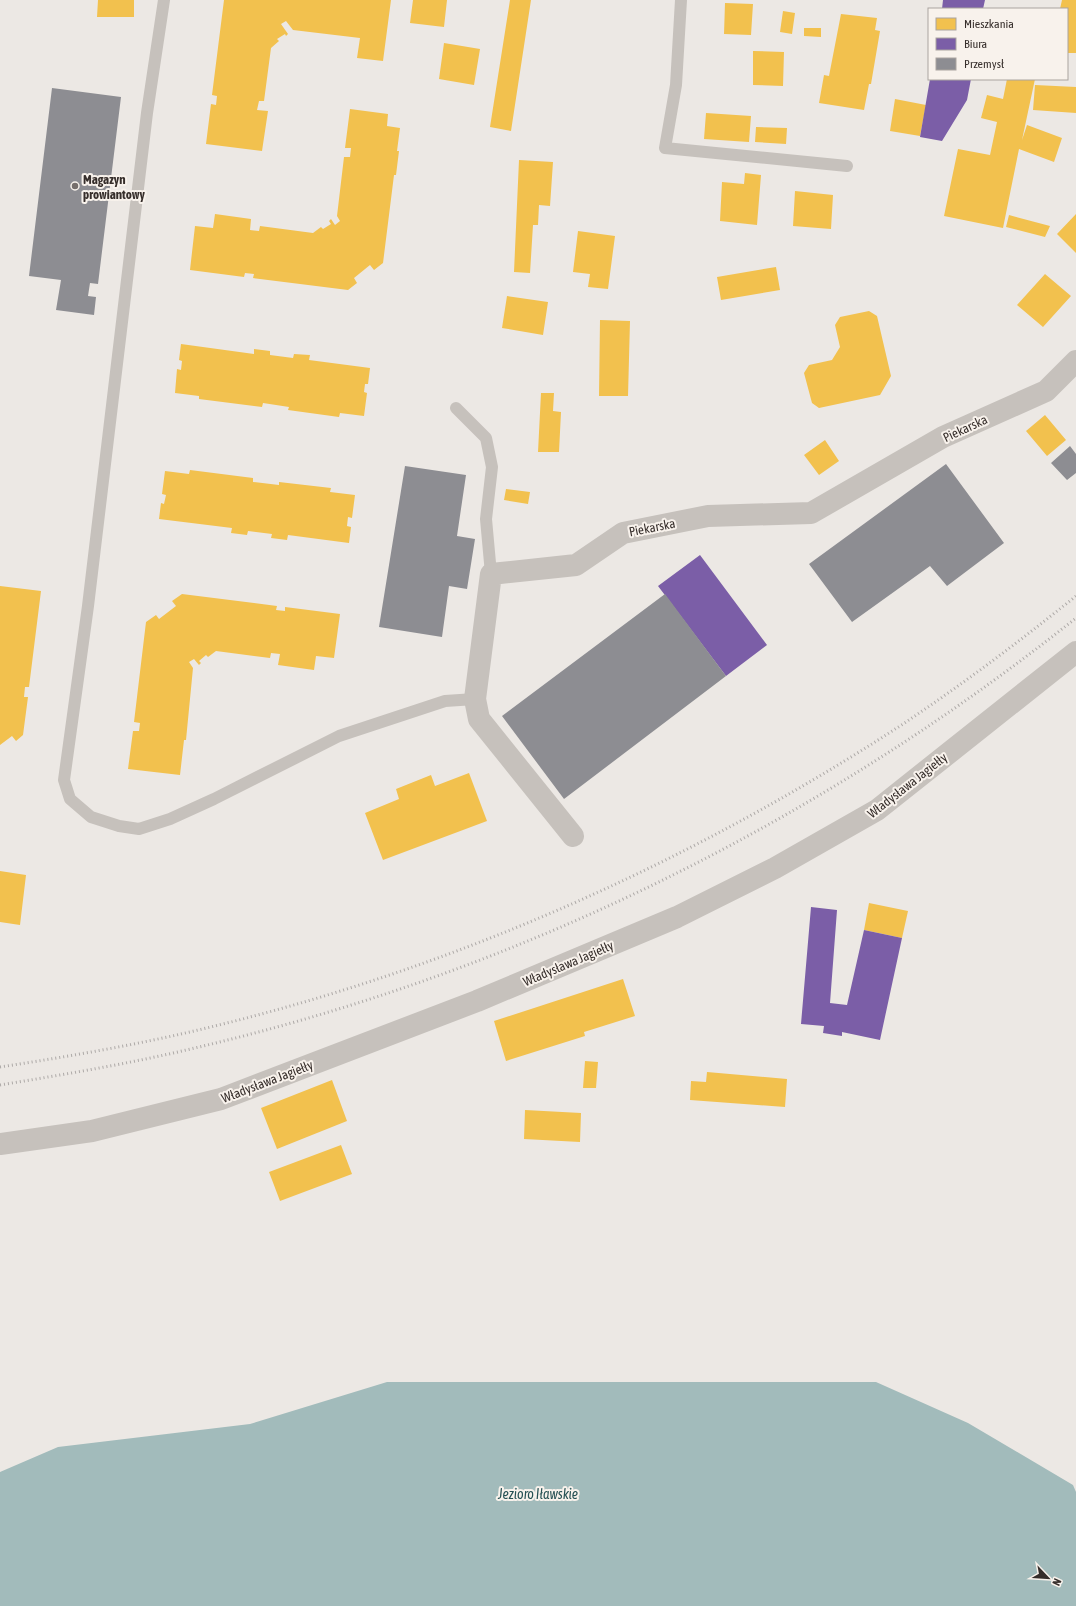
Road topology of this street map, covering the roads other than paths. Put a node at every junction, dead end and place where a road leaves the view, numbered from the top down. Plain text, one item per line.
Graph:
1 (164, 0) edge
2 (681, 0) edge
3 (847, 166) dead end
4 (1076, 361) edge
5 (456, 408) dead end
6 (491, 574) junction
7 (1076, 652) edge
8 (475, 699) junction
9 (573, 836) dead end
10 (0, 1144) edge

1 - 8 lane
2 - 3 lane
4 - 6 street, Piekarska
5 - 6 lane
6 - 8 street
7 - 10 street, Władysława Jagiełły
8 - 9 street

